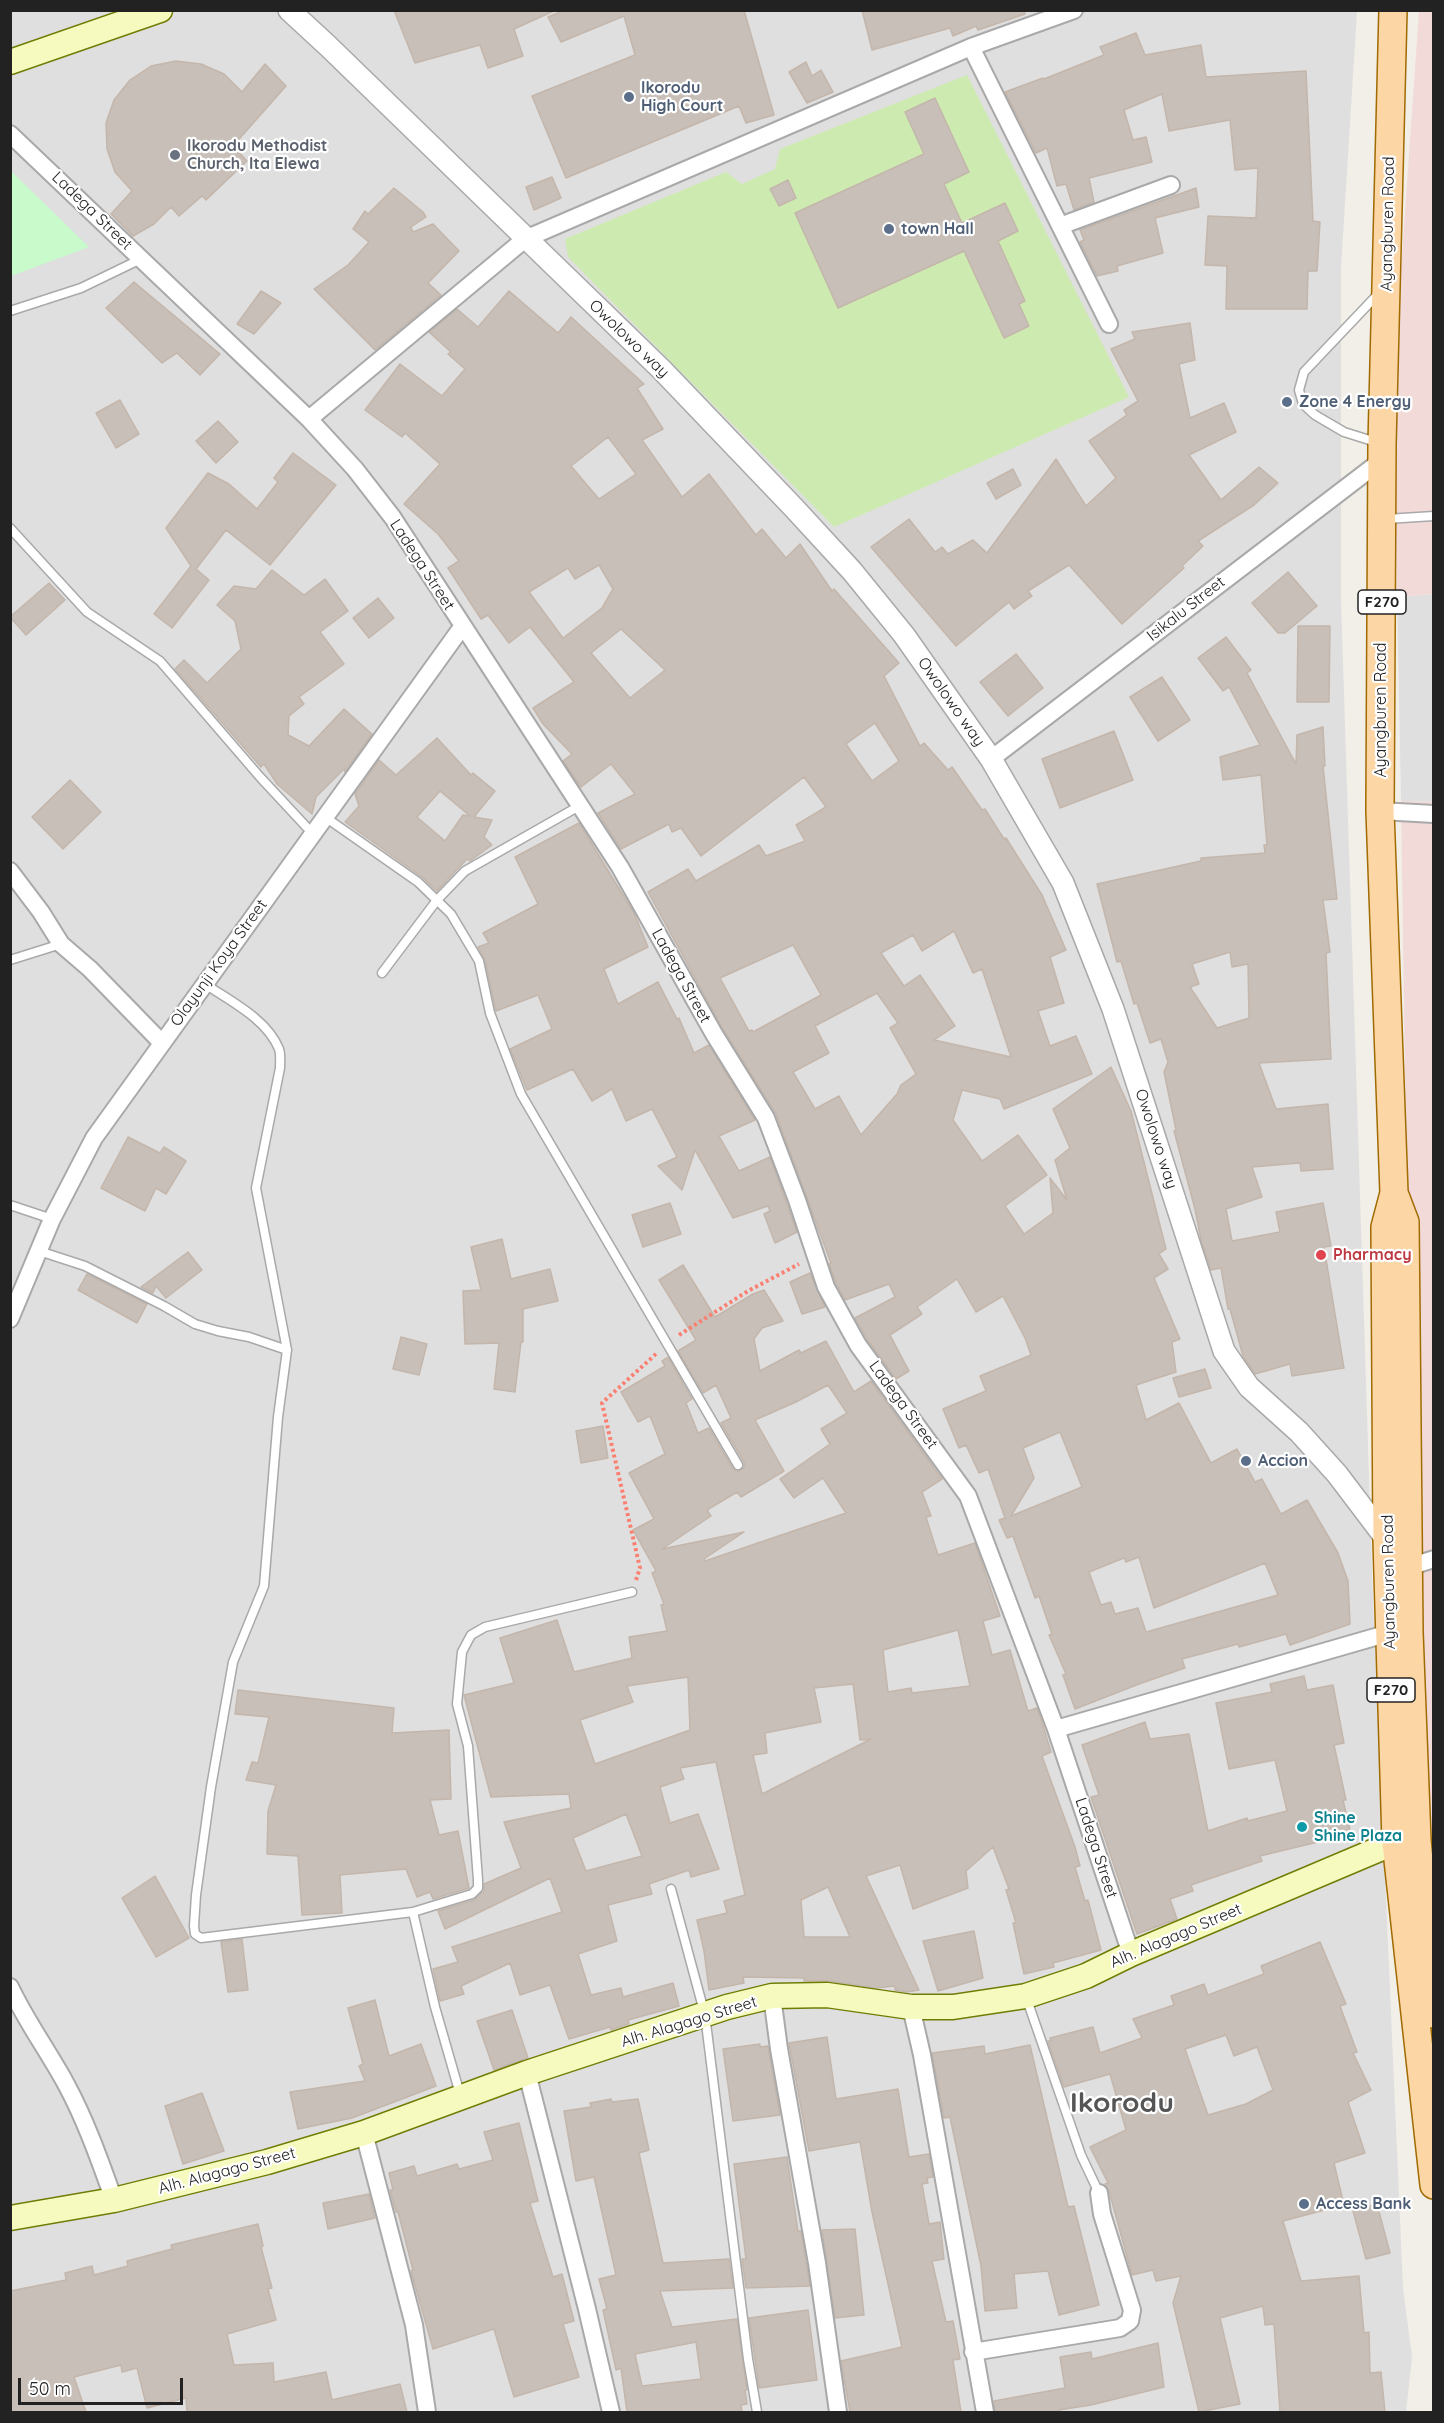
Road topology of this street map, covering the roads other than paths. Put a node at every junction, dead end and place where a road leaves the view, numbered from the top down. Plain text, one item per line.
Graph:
1 (160, 10) edge
2 (289, 10) edge
3 (1074, 10) edge
4 (1393, 10) edge
5 (971, 47) junction
6 (10, 62) edge
7 (10, 134) edge
8 (1171, 185) dead end
9 (1060, 226) junction
10 (525, 239) junction
11 (141, 258) junction
12 (1386, 286) junction
13 (10, 310) edge
14 (1109, 324) dead end
15 (309, 419) junction
16 (1382, 452) junction
17 (1434, 516) edge
18 (1382, 520) junction
19 (10, 528) edge
20 (462, 627) junction
21 (992, 759) junction
22 (581, 805) junction
23 (1380, 811) junction
24 (1434, 814) edge
25 (325, 817) junction
26 (313, 834) junction
27 (10, 871) edge
28 (437, 900) junction
29 (61, 944) junction
30 (10, 960) edge
31 (382, 973) dead end
32 (205, 984) junction
33 (161, 1042) junction
34 (1394, 1193) junction
35 (10, 1205) edge
36 (52, 1219) junction
37 (39, 1251) junction
38 (10, 1318) edge
39 (286, 1350) junction
40 (738, 1464) dead end
41 (1387, 1540) junction
42 (1421, 1563) edge
43 (632, 1592) road end
44 (1389, 1633) junction
45 (1056, 1729) junction
46 (1396, 1842) junction
47 (671, 1889) dead end
48 (413, 1912) junction
49 (1131, 1954) junction
50 (10, 1987) edge
51 (772, 1996) junction
52 (1026, 1996) junction
53 (911, 2007) junction
54 (1434, 2014) edge
55 (705, 2015) junction
56 (527, 2073) junction
57 (460, 2098) junction
58 (364, 2133) junction
59 (1434, 2185) edge
60 (1099, 2193) joint
61 (114, 2200) junction
62 (10, 2218) edge
63 (973, 2352) junction
64 (427, 2412) edge
65 (611, 2412) edge
66 (757, 2412) edge
67 (838, 2412) edge
68 (985, 2412) edge

1 - 6 main road
2 - 10 street, Owolowo way
3 - 5 street
4 - 12 main road, Ayangburen Road / F270
5 - 9 street
5 - 10 street
7 - 11 street, Ladega Street
8 - 9 street
9 - 14 street
10 - 15 street
10 - 21 street, Owolowo way
11 - 13 lane
11 - 15 street, Ladega Street
12 - 16 main road, Ayangburen Road / F270
12 - 16 lane
15 - 20 street, Ladega Street
16 - 18 main road, Ayangburen Road / F270
16 - 21 street, Isikalu Street
17 - 18 lane
18 - 23 main road, Ayangburen Road / F270
19 - 26 lane
20 - 22 street, Ladega Street
20 - 25 street, Olayunji Koya Street
21 - 41 street, Owolowo way
22 - 28 lane
22 - 45 street, Ladega Street
23 - 24 street
23 - 34 main road, Ayangburen Road / F270
25 - 26 street, Olayunji Koya Street
25 - 28 lane
26 - 32 street, Olayunji Koya Street
27 - 29 street
28 - 31 lane
28 - 40 lane
29 - 30 lane
29 - 33 street
32 - 33 street, Olayunji Koya Street
32 - 39 lane
33 - 36 street, Olayunji Koya Street
34 - 41 main road, Ayangburen Road / F270
34 - 42 main road, Ayangburen Road / F270
35 - 36 lane
36 - 37 street, Olayunji Koya Street
37 - 38 street, Olayunji Koya Street
37 - 39 lane
39 - 48 lane
41 - 44 main road, Ayangburen Road / F270
42 - 54 main road, Ayangburen Road / F270
43 - 48 lane
44 - 45 street
44 - 46 main road, Ayangburen Road / F270
45 - 49 street, Ladega Street
46 - 49 main road, Alh. Alagago Street
46 - 59 main road, Ayangburen Road / F270
47 - 55 lane
48 - 57 lane
49 - 52 main road, Alh. Alagago Street
50 - 61 street
51 - 53 main road, Alh. Alagago Street
51 - 55 main road, Alh. Alagago Street
51 - 67 street
52 - 53 main road, Alh. Alagago Street
52 - 60 lane
53 - 63 street
55 - 56 main road, Alh. Alagago Street
55 - 66 lane
56 - 57 main road, Alh. Alagago Street
56 - 65 street
57 - 58 main road, Alh. Alagago Street
58 - 61 main road, Alh. Alagago Street
58 - 64 street
60 - 63 street
61 - 62 main road, Alh. Alagago Street
63 - 68 street

